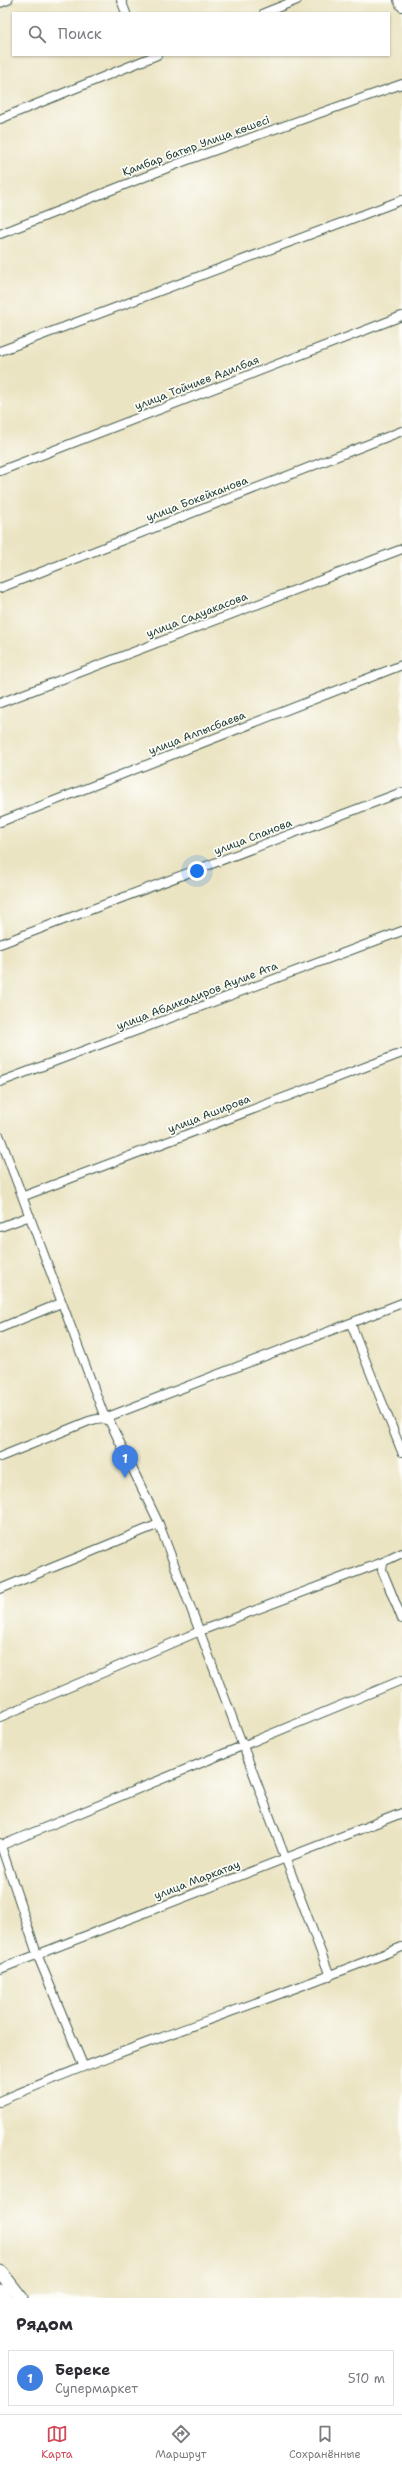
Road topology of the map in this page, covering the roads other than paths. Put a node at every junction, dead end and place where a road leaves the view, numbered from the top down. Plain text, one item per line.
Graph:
1 (8, 0) edge
2 (121, 0) edge
3 (297, 0) edge
4 (399, 0) edge
5 (0, 3) edge
6 (402, 6) edge
7 (126, 12) edge
8 (267, 12) edge
9 (152, 56) edge
10 (142, 58) edge
11 (402, 84) edge
12 (0, 119) edge
13 (402, 200) edge
14 (0, 234) edge
15 (402, 316) edge
16 (0, 351) edge
17 (402, 431) edge
18 (0, 470) edge
19 (402, 549) edge
20 (0, 588) edge
21 (402, 665) edge
22 (0, 702) edge
23 (402, 792) edge
24 (0, 822) edge
25 (402, 931) edge
26 (0, 944) edge
27 (402, 1053) edge
28 (0, 1082) edge
29 (0, 1137) edge
30 (24, 1196) junction
31 (30, 1216) junction
32 (0, 1227) edge
33 (61, 1303) junction
34 (402, 1303) edge
35 (351, 1324) junction
36 (0, 1328) edge
37 (105, 1418) junction
38 (402, 1429) edge
39 (394, 1432) junction
40 (402, 1452) edge
41 (0, 1457) edge
42 (159, 1524) junction
43 (402, 1553) edge
44 (383, 1562) junction
45 (0, 1589) edge
46 (402, 1619) edge
47 (200, 1631) junction
48 (402, 1680) edge
49 (0, 1717) edge
50 (242, 1746) junction
51 (402, 1813) edge
52 (0, 1845) edge
53 (285, 1857) junction
54 (402, 1947) edge
55 (37, 1954) junction
56 (0, 1969) edge
57 (330, 1976) junction
58 (83, 2065) junction
59 (0, 2100) edge
60 (0, 2271) edge
61 (0, 2291) edge
62 (5, 2298) edge
63 (20, 2298) edge

1 - 5 street
2 - 7 street
3 - 8 street
4 - 6 street
9 - 10 street
10 - 12 street
11 - 14 street, Қамбар батыр Улица көшесі
13 - 16 street
15 - 18 street, улица Тойчиев Адилбая
17 - 20 street, улица Бокейханова
19 - 22 street, улица Садуакасова
21 - 24 street, улица Алпысбаева
23 - 26 street, улица Спанова
25 - 28 street, улица Абдикадиров Аулие Ата
27 - 30 street, улица Аширова
29 - 30 street
30 - 31 street
31 - 32 street
31 - 33 street
33 - 36 street
33 - 37 street
34 - 35 street
35 - 37 street
35 - 39 street
37 - 41 street
37 - 42 street
38 - 39 street
39 - 40 street
42 - 45 street
42 - 47 street
43 - 44 street
44 - 46 street
44 - 47 street
47 - 49 street
47 - 50 street
48 - 50 street
50 - 52 street
50 - 53 street
51 - 53 street, улица Маркатау
52 - 55 street
53 - 55 street, улица Маркатау
53 - 57 street
54 - 57 street
55 - 56 street, улица Маркатау
55 - 58 street
57 - 58 street
58 - 59 street
60 - 63 main road
61 - 62 main road

